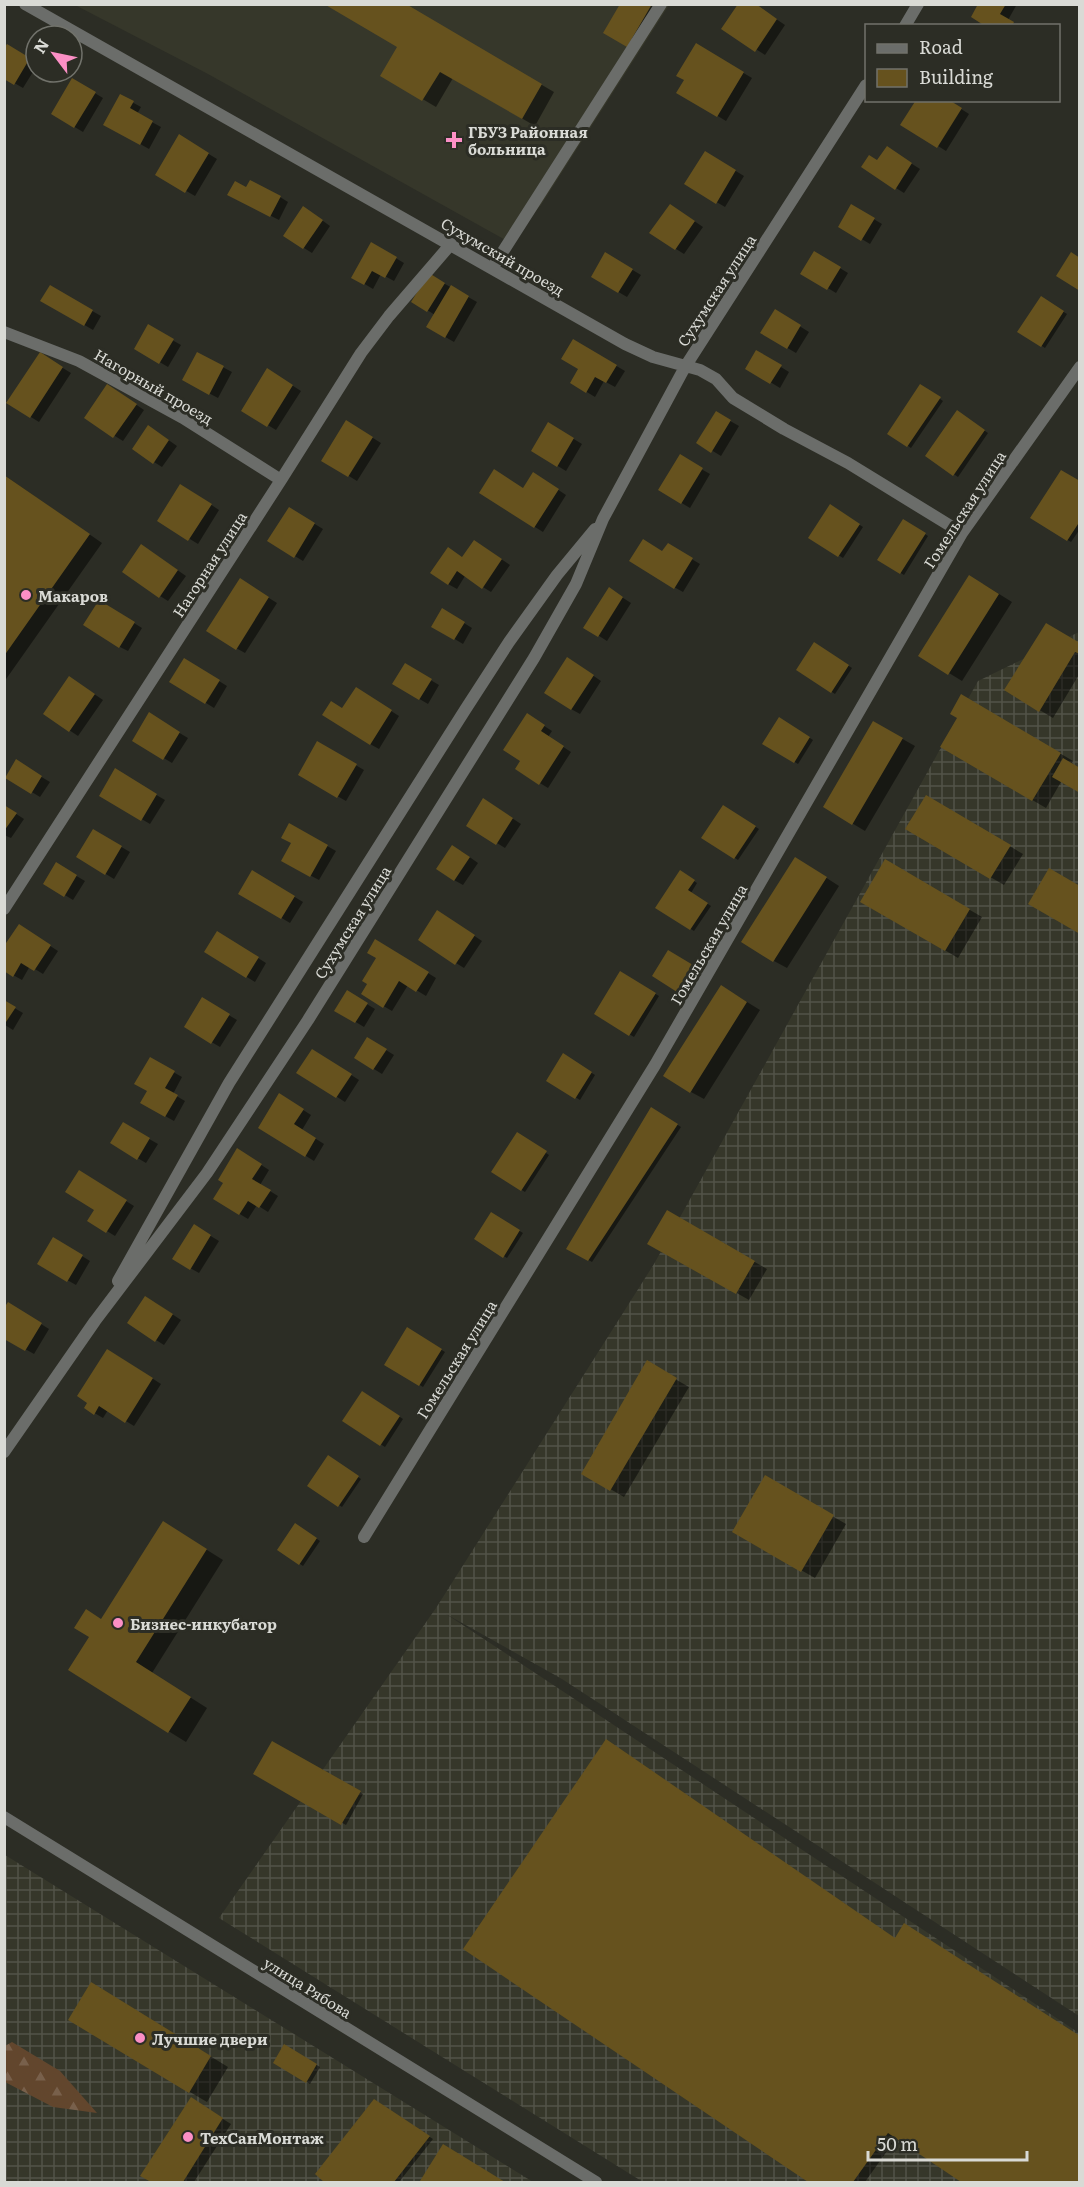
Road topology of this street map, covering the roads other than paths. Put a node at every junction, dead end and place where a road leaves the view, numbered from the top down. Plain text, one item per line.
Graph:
1 (25, 4) edge
2 (661, 4) edge
3 (918, 4) edge
4 (906, 24) edge
5 (865, 88) edge
6 (451, 244) junction
7 (493, 267) junction
8 (4, 332) edge
9 (685, 367) junction
10 (1080, 367) edge
11 (281, 480) junction
12 (603, 519) junction
13 (962, 534) junction
14 (4, 909) edge
15 (95, 1321) junction
16 (4, 1452) edge
17 (364, 1538) dead end
18 (4, 1817) edge
19 (596, 2182) edge

1 - 6 street, Сухумский проезд
2 - 7 street
3 - 4 street
5 - 9 street, Сухумская улица
6 - 7 street, Сухумский проезд
6 - 11 street, Нагорная улица
7 - 9 street, Сухумский проезд
8 - 11 street, Нагорный проезд
9 - 12 street, Сухумская улица
9 - 13 street, Сухумский проезд
10 - 13 street, Гомельская улица
11 - 14 street, Нагорная улица
12 - 15 street, Сухумская улица
12 - 15 street, Сухумская улица
13 - 17 street, Гомельская улица
15 - 16 street, Сухумская улица
18 - 19 street, улица Рябова

